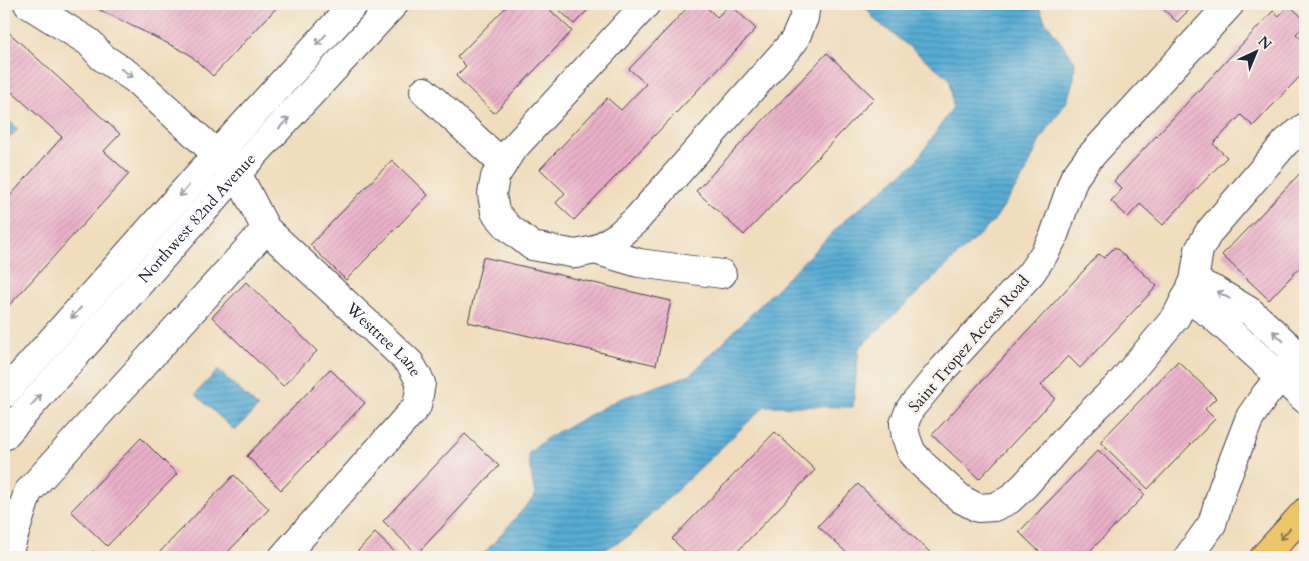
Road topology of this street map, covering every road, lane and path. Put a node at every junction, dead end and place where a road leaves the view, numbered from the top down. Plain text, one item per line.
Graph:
1 (28, 4) edge
2 (354, 4) edge
3 (394, 4) edge
4 (646, 4) edge
5 (806, 4) edge
6 (1230, 4) edge
7 (424, 91) dead end
8 (1305, 127) edge
9 (223, 147) junction
10 (503, 164) junction
11 (244, 166) junction
12 (266, 229) junction
13 (595, 250) junction
14 (722, 274) dead end
15 (1190, 290) junction
16 (1302, 358) edge
17 (1281, 376) junction
18 (4, 394) edge
19 (1305, 399) edge
20 (4, 436) edge
21 (1305, 512) edge
22 (7, 557) edge
23 (283, 557) edge
24 (1188, 557) edge
25 (1264, 557) edge

1 - 9 street
2 -> 9 street, Northwest 82nd Avenue
11 -> 3 street, Northwest 82nd Avenue
4 - 10 street
5 - 13 street
6 - 15 street, Saint Tropez Access Road
7 - 10 street
8 - 15 street, Saint Tropez Access Road
9 - 11 street
9 -> 18 street, Northwest 82nd Avenue
10 - 13 street
11 - 12 street, Westtree Lane
20 -> 11 street, Northwest 82nd Avenue
12 - 22 street
12 - 23 street, Westtree Lane
13 - 14 street
16 -> 15 street
15 - 17 street
16 - 17 street
17 - 19 street
17 - 24 street
21 -> 25 main road

